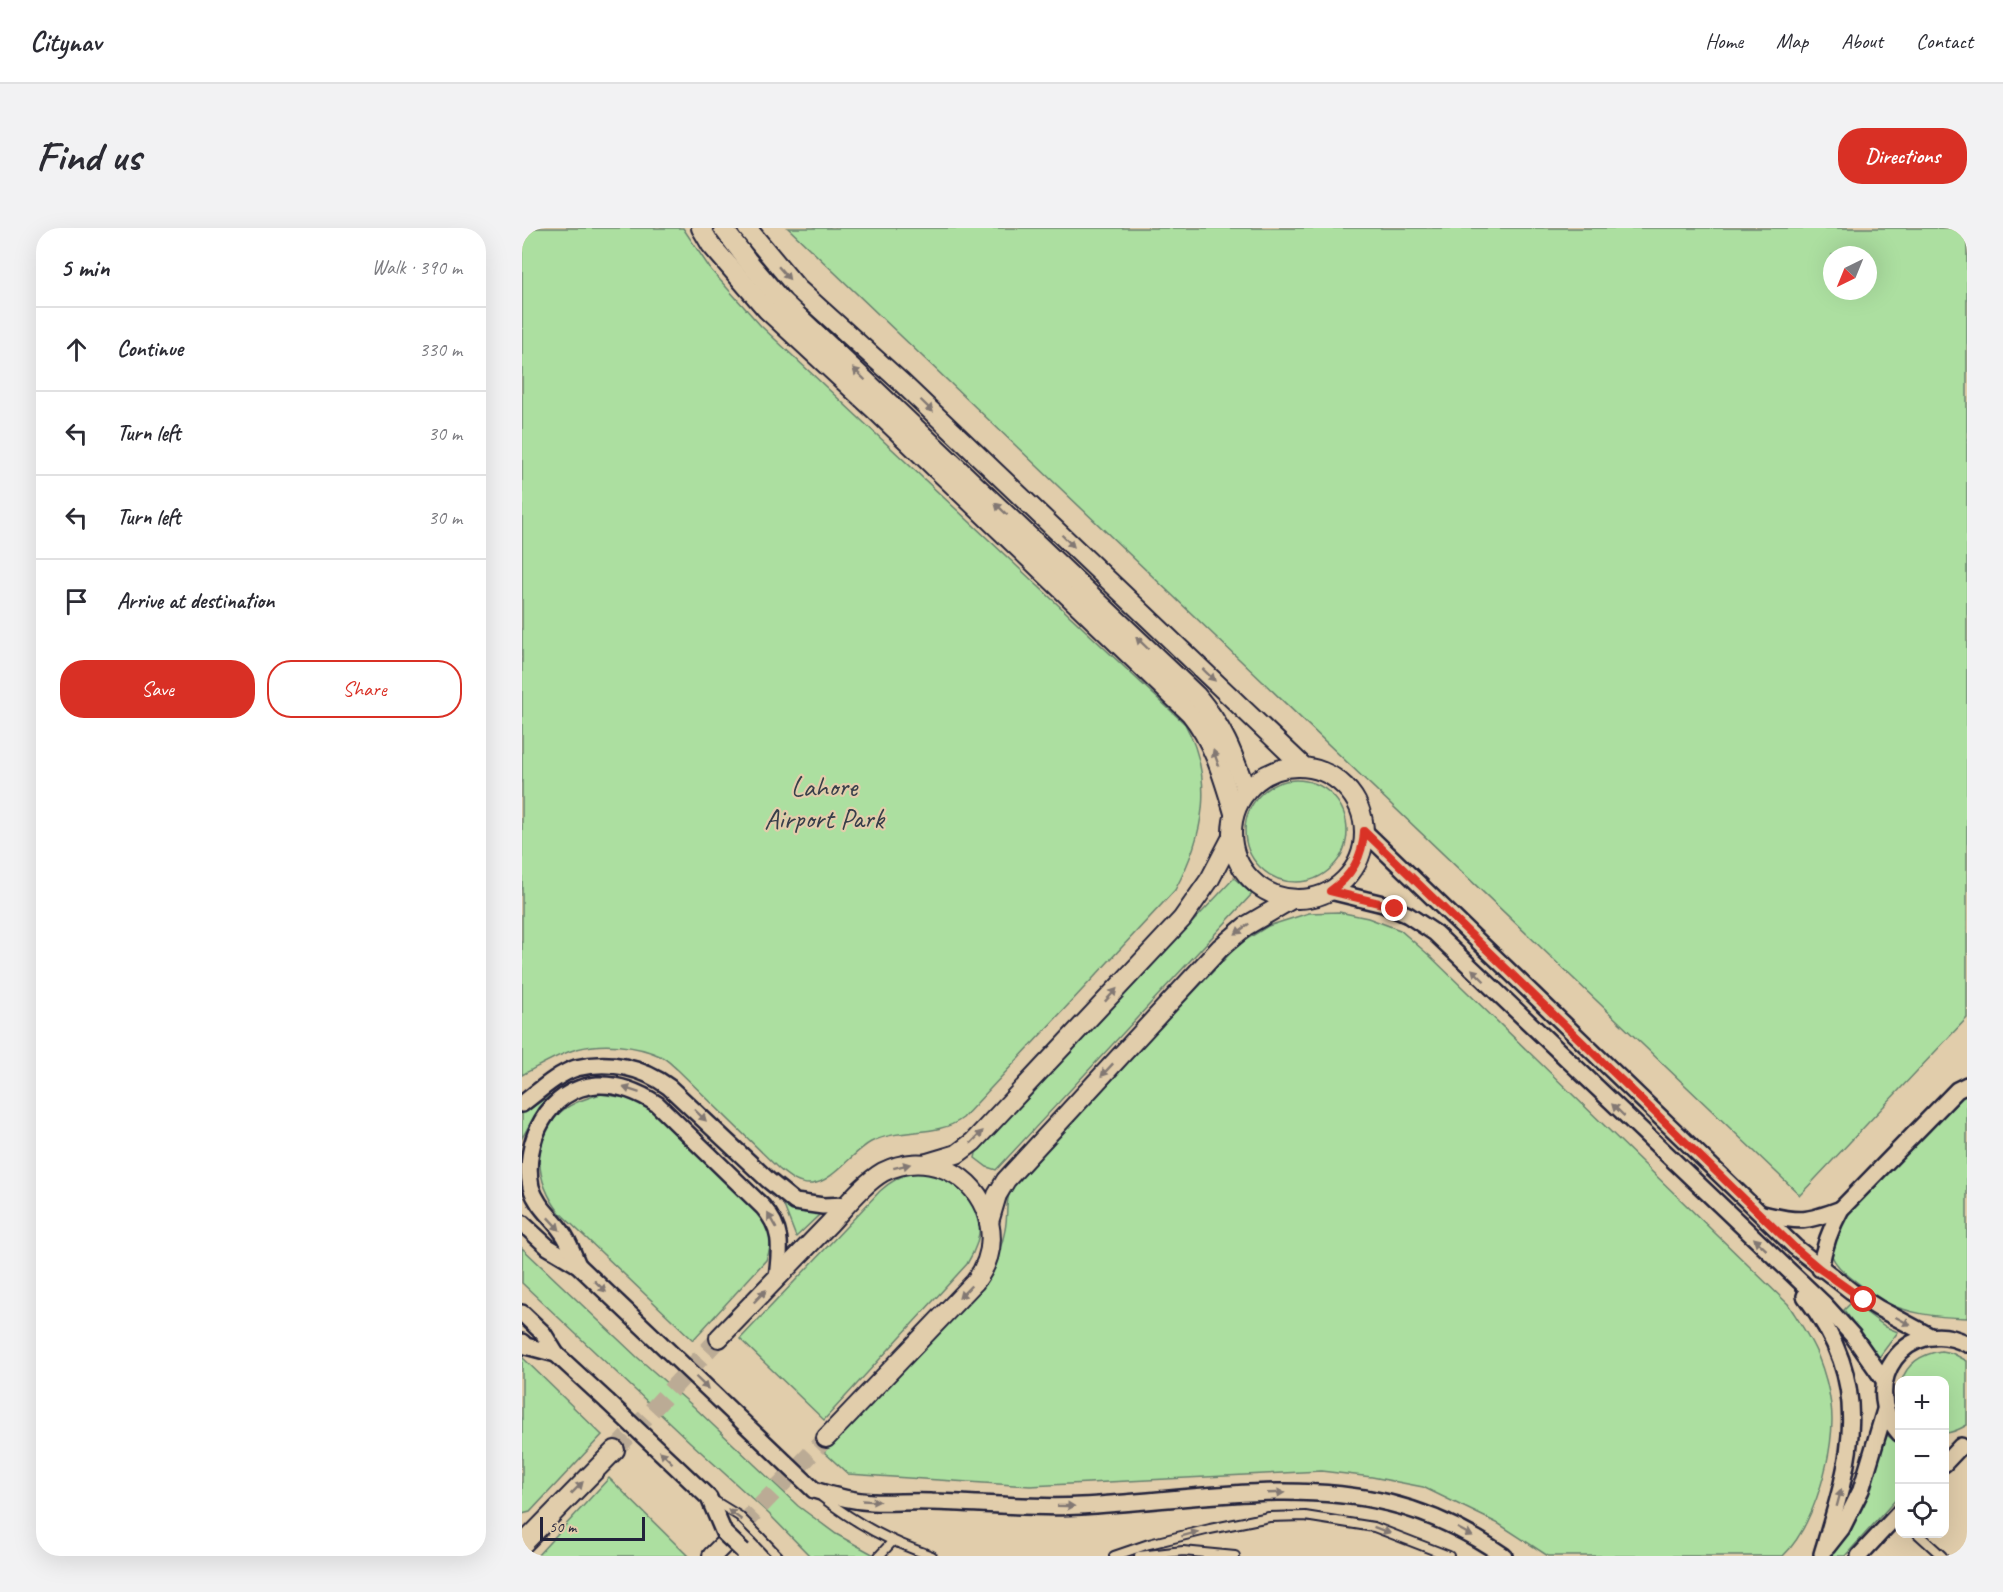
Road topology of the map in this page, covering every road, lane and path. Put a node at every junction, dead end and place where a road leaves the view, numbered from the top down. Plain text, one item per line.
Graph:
1 (700, 228) edge
2 (723, 228) edge
3 (747, 228) edge
4 (1304, 767) junction
5 (1246, 791) junction
6 (1234, 813) junction
7 (1364, 831) junction
8 (1232, 837) junction
9 (1330, 891) junction
10 (1292, 899) junction
11 (1967, 1084) edge
12 (522, 1104) edge
13 (927, 1163) junction
14 (846, 1206) junction
15 (1842, 1209) junction
16 (1762, 1214) junction
17 (989, 1222) junction
18 (522, 1223) edge
19 (1780, 1262) junction
20 (578, 1265) junction
21 (1820, 1269) junction
22 (777, 1278) junction
23 (522, 1313) edge
24 (1967, 1334) edge
25 (1940, 1337) junction
26 (719, 1338) tunnel mouth
27 (522, 1342) edge
28 (1967, 1344) edge
29 (556, 1354) junction
30 (1884, 1380) junction
31 (1885, 1410) junction
32 (1896, 1430) edge
33 (826, 1438) tunnel mouth
34 (1964, 1444) edge
35 (1949, 1448) edge
36 (615, 1450) tunnel mouth
37 (1949, 1459) edge
38 (814, 1490) junction
39 (709, 1498) junction
40 (1895, 1518) edge
41 (541, 1525) junction
42 (522, 1527) edge
43 (1923, 1538) edge
44 (892, 1542) junction
45 (522, 1545) edge
46 (746, 1554) edge
47 (1821, 1555) edge
48 (778, 1556) edge
49 (879, 1556) edge
50 (932, 1556) edge
51 (1114, 1556) edge
52 (1139, 1556) edge
53 (1235, 1556) edge
54 (1449, 1556) edge
55 (1504, 1556) edge
56 (1859, 1556) edge
57 (1942, 1556) edge

6 -> 1 street
5 -> 2 street
3 -> 4 street
4 - 5 street
4 - 7 street
5 - 6 street
6 - 8 street
7 - 9 street
7 - 16 street
8 - 10 street
13 -> 8 street
9 - 10 street
19 -> 9 street
10 -> 17 street
11 - 15 street
12 -> 14 street
14 -> 13 street
13 - 17 street
14 - 22 street
15 - 16 street
15 - 21 street
16 - 21 street
17 -> 33 street
18 - 20 street
19 - 30 street
47 -> 19 street
22 -> 20 street
20 -> 38 street, bridge
21 -> 25 street
26 -> 22 street
23 - 29 street
24 - 25 street
25 - 28 street
25 - 30 street
27 - 29 street
39 -> 29 street, bridge
30 - 31 street
31 - 32 street
31 - 47 street
34 - 35 street
34 - 37 street
41 -> 36 street
38 - 44 lane
38 -> 55 street
39 - 46 street, bridge
48 -> 39 lane, bridge
40 - 56 street
41 - 42 street
41 - 45 street
43 - 57 lane
44 - 49 lane
44 - 50 lane
51 -> 54 lane
52 - 53 lane

